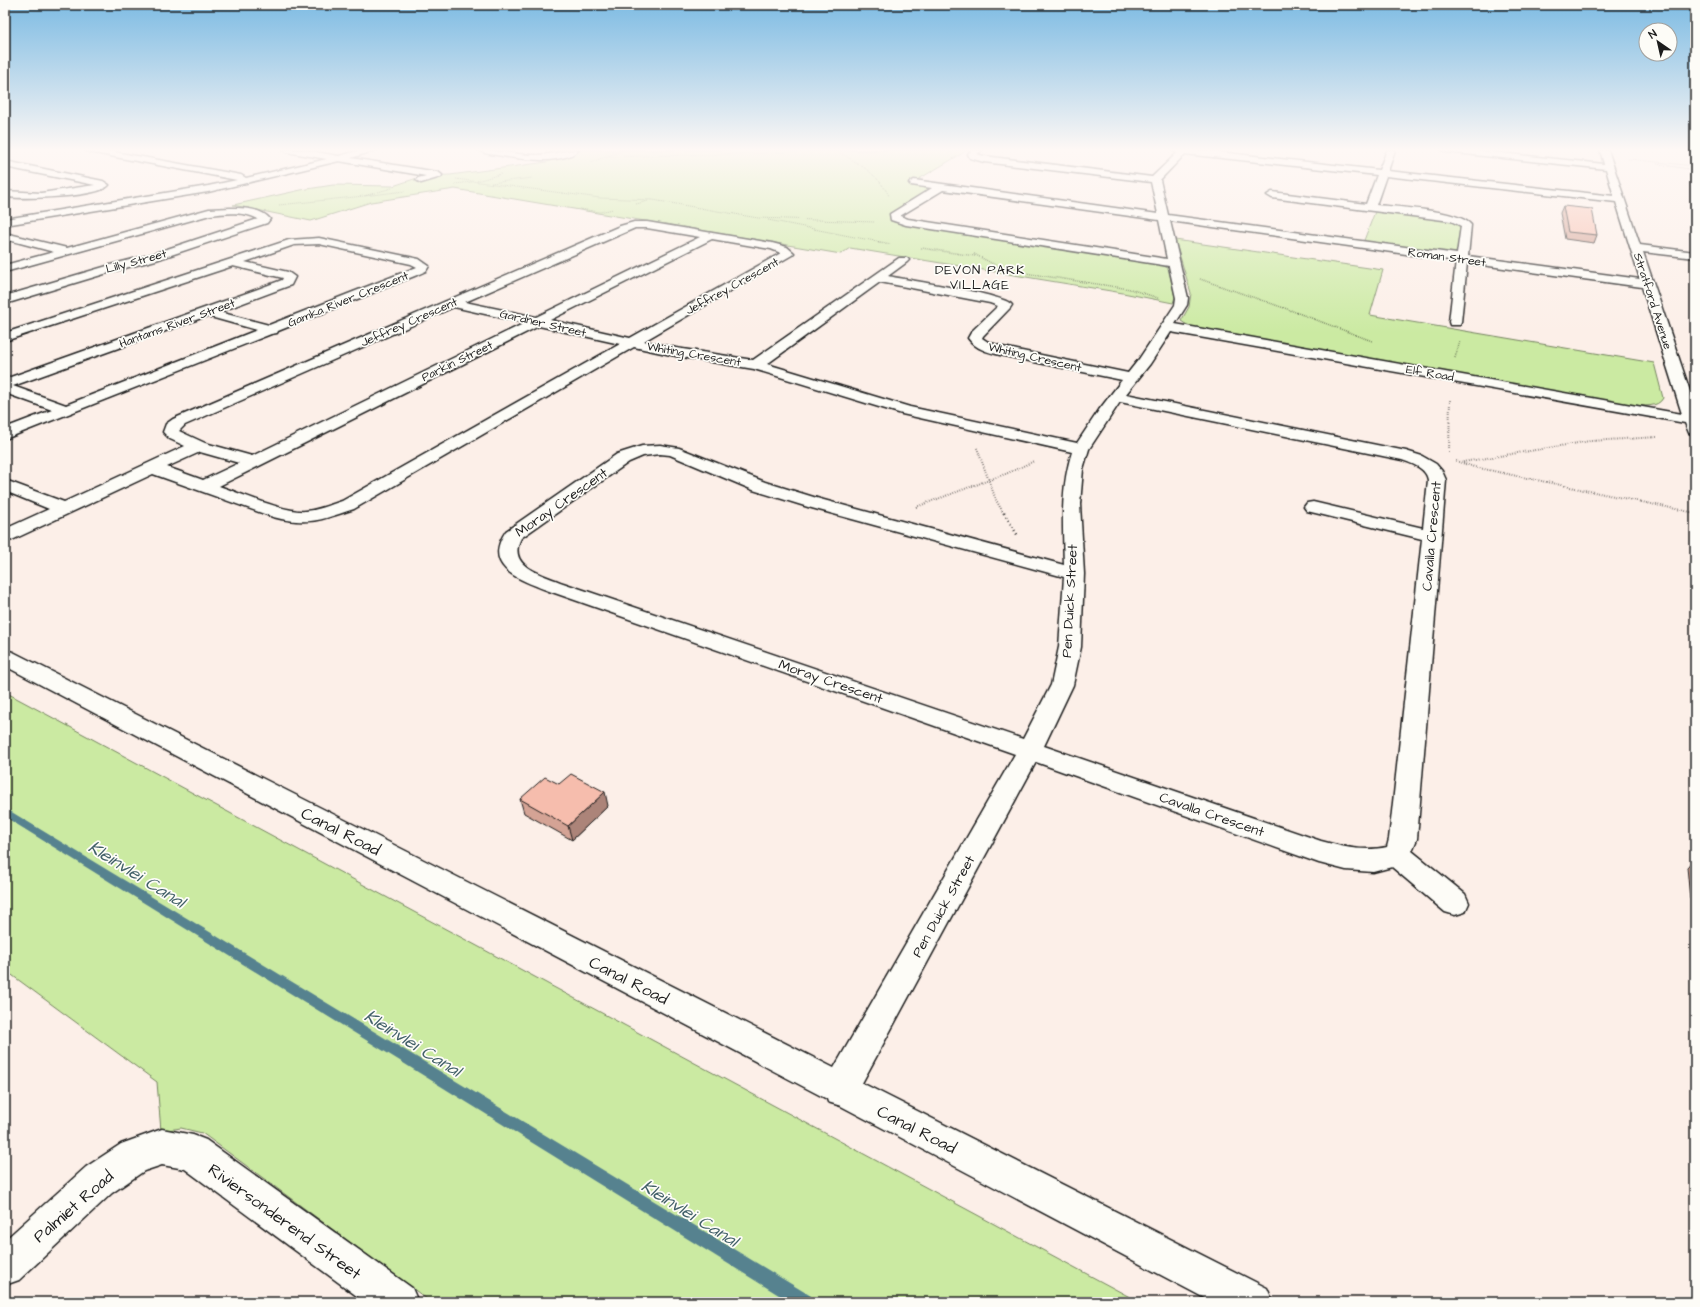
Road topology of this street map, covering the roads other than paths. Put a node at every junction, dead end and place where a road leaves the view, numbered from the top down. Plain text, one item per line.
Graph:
1 (104, 211) edge
2 (216, 211) edge
3 (237, 211) edge
4 (899, 211) edge
5 (1114, 211) edge
6 (1162, 211) edge
7 (1402, 211) edge
8 (1624, 211) edge
9 (1164, 218) junction
10 (5, 222) edge
11 (128, 224) dead end
12 (149, 228) junction
13 (5, 236) edge
14 (710, 236) junction
15 (27, 242) junction
16 (5, 248) edge
17 (1636, 248) junction
18 (65, 252) junction
19 (1695, 255) edge
20 (1462, 259) junction
21 (903, 260) dead end
22 (231, 262) junction
23 (118, 266) junction
24 (1175, 267) junction
25 (5, 268) edge
26 (877, 278) junction
27 (1647, 284) junction
28 (5, 300) edge
29 (454, 303) junction
30 (206, 312) junction
31 (537, 321) junction
32 (1455, 322) road end
33 (1167, 327) junction
34 (272, 330) junction
35 (5, 337) edge
36 (631, 343) junction
37 (756, 365) junction
38 (1131, 378) junction
39 (5, 384) edge
40 (5, 388) edge
41 (1117, 396) junction
42 (67, 410) junction
43 (1693, 425) edge
44 (5, 434) edge
45 (200, 446) junction
46 (1071, 447) junction
47 (254, 462) junction
48 (152, 468) junction
49 (5, 485) edge
50 (205, 486) junction
51 (1313, 507) dead end
52 (64, 508) junction
53 (5, 536) edge
54 (1432, 536) junction
55 (1074, 574) junction
56 (5, 657) edge
57 (1030, 750) junction
58 (1397, 855) junction
59 (1455, 903) dead end
60 (840, 1090) junction
61 (193, 1154) joint
62 (5, 1266) edge
63 (398, 1302) edge
64 (1253, 1302) edge

1 - 10 street
2 - 12 street, Lilly Street
3 - 23 street, Lilly Street
4 - 24 street
5 - 9 street, Roman Street
6 - 9 street
7 - 20 street
8 - 17 street, Stratford Avenue
9 - 20 street, Roman Street
9 - 24 street
11 - 12 street
12 - 18 street
13 - 15 street
14 - 29 street, Jeffrey Crescent
14 - 31 street, Parkin Street
14 - 36 street, Jeffrey Crescent
15 - 16 street
15 - 18 street
17 - 19 street
17 - 27 street, Stratford Avenue
18 - 23 street
18 - 25 street
20 - 27 street, Roman Street
20 - 32 street
21 - 26 street, Whiting Crescent
22 - 30 street, Hantams River Street
22 - 34 street, Gamka River Crescent
22 - 35 street, Gamka River Crescent
23 - 28 street, Lilly Street
24 - 33 street, Pen Duick Street
26 - 37 street, Whiting Crescent
26 - 38 street, Whiting Crescent
27 - 43 street, Stratford Avenue
29 - 31 street, Gardner Street
29 - 45 street, Jeffrey Crescent
30 - 34 street
30 - 39 street, Hantams River Street
31 - 36 street, Gardner Street
31 - 47 street, Parkin Street
33 - 38 street, Pen Duick Street
33 - 43 street, Elf Road
34 - 42 street, Gamka River Crescent
36 - 37 street, Whiting Crescent
36 - 50 street, Jeffrey Crescent
37 - 46 street, Whiting Crescent
38 - 41 street, Pen Duick Street
40 - 42 street
41 - 46 street, Pen Duick Street
41 - 54 street, Cavalla Crescent
42 - 44 street, Gamka River Crescent
45 - 47 street
45 - 48 street
46 - 55 street, Pen Duick Street
47 - 50 street, Parkin Street
48 - 50 street, Jeffrey Crescent
48 - 52 street
49 - 52 street
51 - 54 street
52 - 53 street
54 - 58 street, Cavalla Crescent
55 - 57 street, Pen Duick Street
55 - 57 street, Moray Crescent
56 - 60 street, Canal Road
57 - 58 street, Cavalla Crescent
57 - 60 street, Pen Duick Street
58 - 59 street
60 - 64 street, Canal Road
61 - 62 street, Palmiet Road
61 - 63 street, Riviersonderend Street

